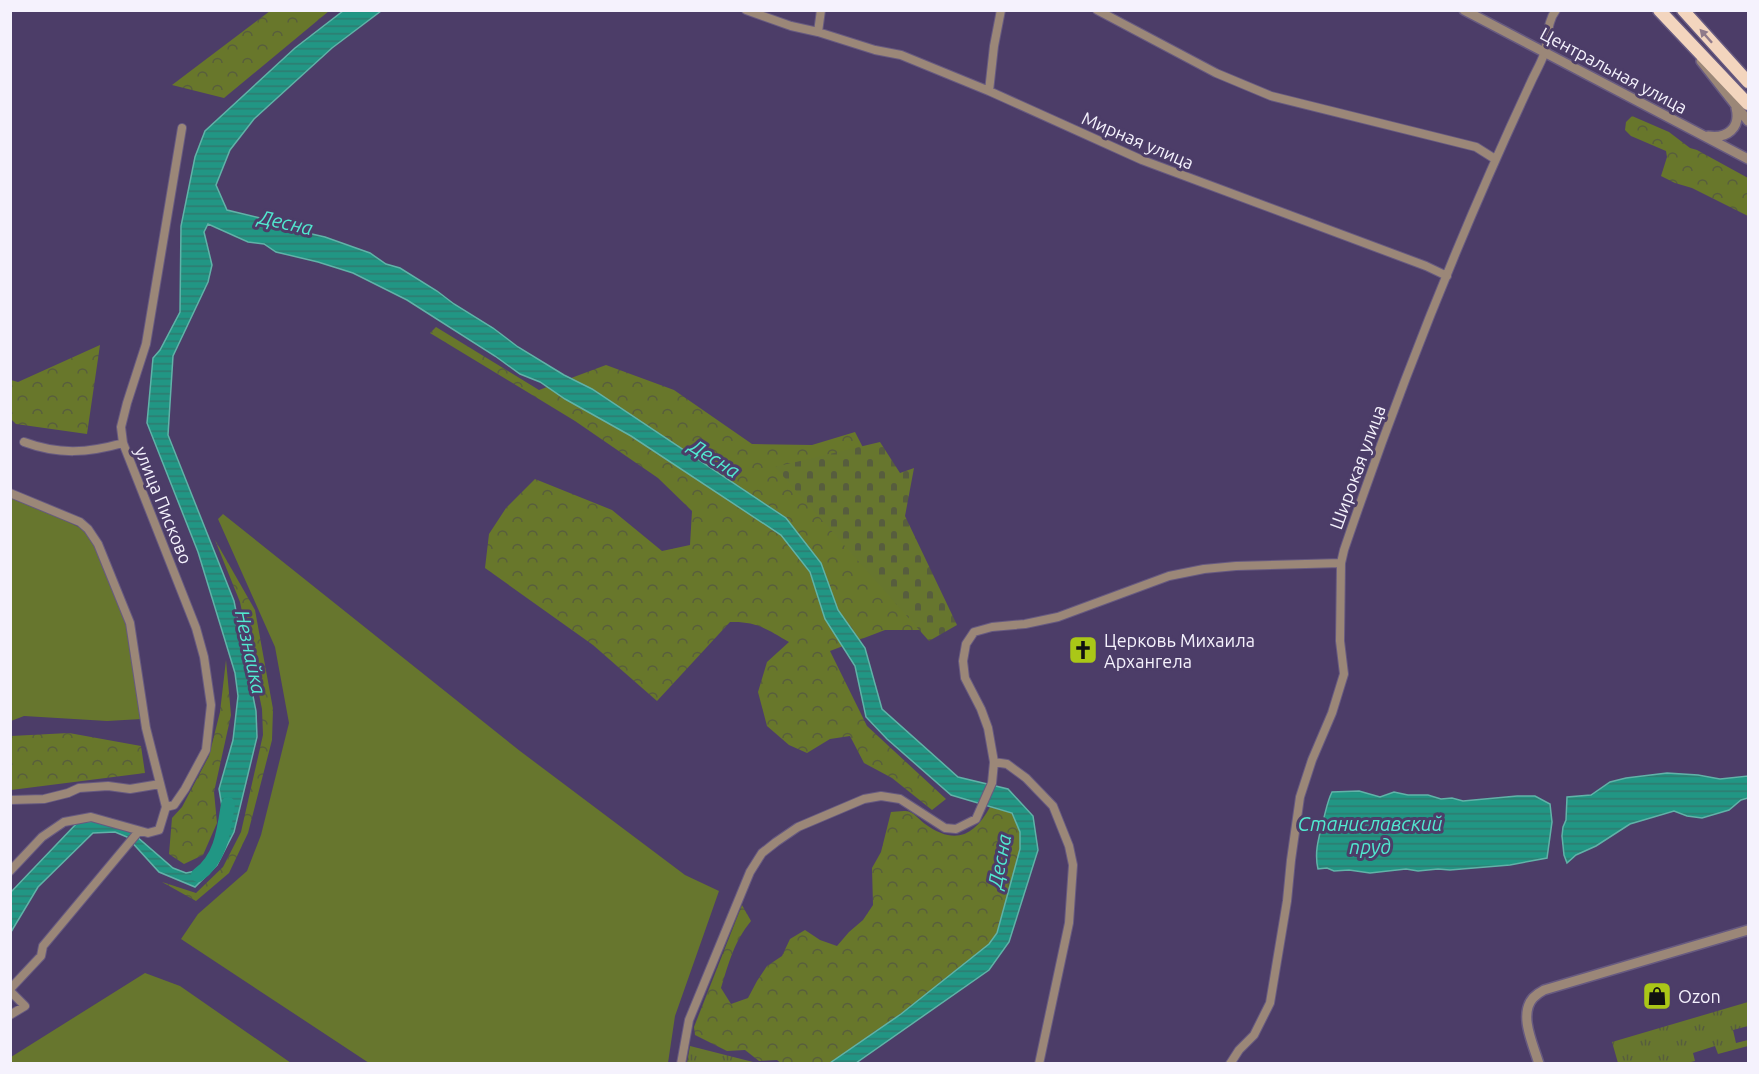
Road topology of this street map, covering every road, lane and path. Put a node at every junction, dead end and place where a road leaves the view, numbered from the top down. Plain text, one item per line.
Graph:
1 (746, 10) edge
2 (821, 10) edge
3 (1001, 10) edge
4 (1097, 10) edge
5 (1464, 10) edge
6 (1556, 10) edge
7 (1659, 10) edge
8 (1683, 10) edge
9 (1672, 24) junction
10 (818, 32) junction
11 (1545, 52) junction
12 (1730, 62) junction
13 (1749, 77) edge
14 (1749, 82) edge
15 (989, 91) junction
16 (1733, 102) junction
17 (1749, 104) edge
18 (1749, 121) edge
19 (182, 128) dead end
20 (1703, 135) junction
21 (1495, 159) junction
22 (1749, 159) edge
23 (1447, 276) junction
24 (24, 442) dead end
25 (123, 443) junction
26 (10, 493) edge
27 (1341, 563) junction
28 (994, 762) junction
29 (160, 784) junction
30 (10, 800) edge
31 (166, 807) junction
32 (138, 833) junction
33 (10, 871) edge
34 (1749, 930) edge
35 (10, 990) edge
36 (10, 1016) edge
37 (681, 1064) edge
38 (1039, 1064) edge
39 (1230, 1064) edge
40 (1539, 1064) edge

1 - 10 street, Мирная улица
2 - 10 street
3 - 15 street
4 - 21 street
5 - 11 street, Центральная улица
6 - 11 street, Широкая улица
7 - 9 highway
12 -> 8 highway
9 - 16 street
9 - 17 highway
10 - 15 street, Мирная улица
11 - 20 street, Центральная улица
11 - 21 street, Широкая улица
12 - 13 street
12 - 14 highway
15 - 23 street, Мирная улица
16 - 18 street
16 - 20 street
19 - 25 street, улица Писково
20 - 22 street, Центральная улица
21 - 23 street, Широкая улица
23 - 27 street, Широкая улица
24 - 25 street
25 - 31 street, улица Писково
26 - 29 street
27 - 28 street
27 - 39 street, Широкая улица
28 - 37 street
28 - 38 street
29 - 30 street
29 - 31 street
31 - 32 street, улица Писково
32 - 33 street
32 - 35 street
34 - 40 street
35 - 36 street

